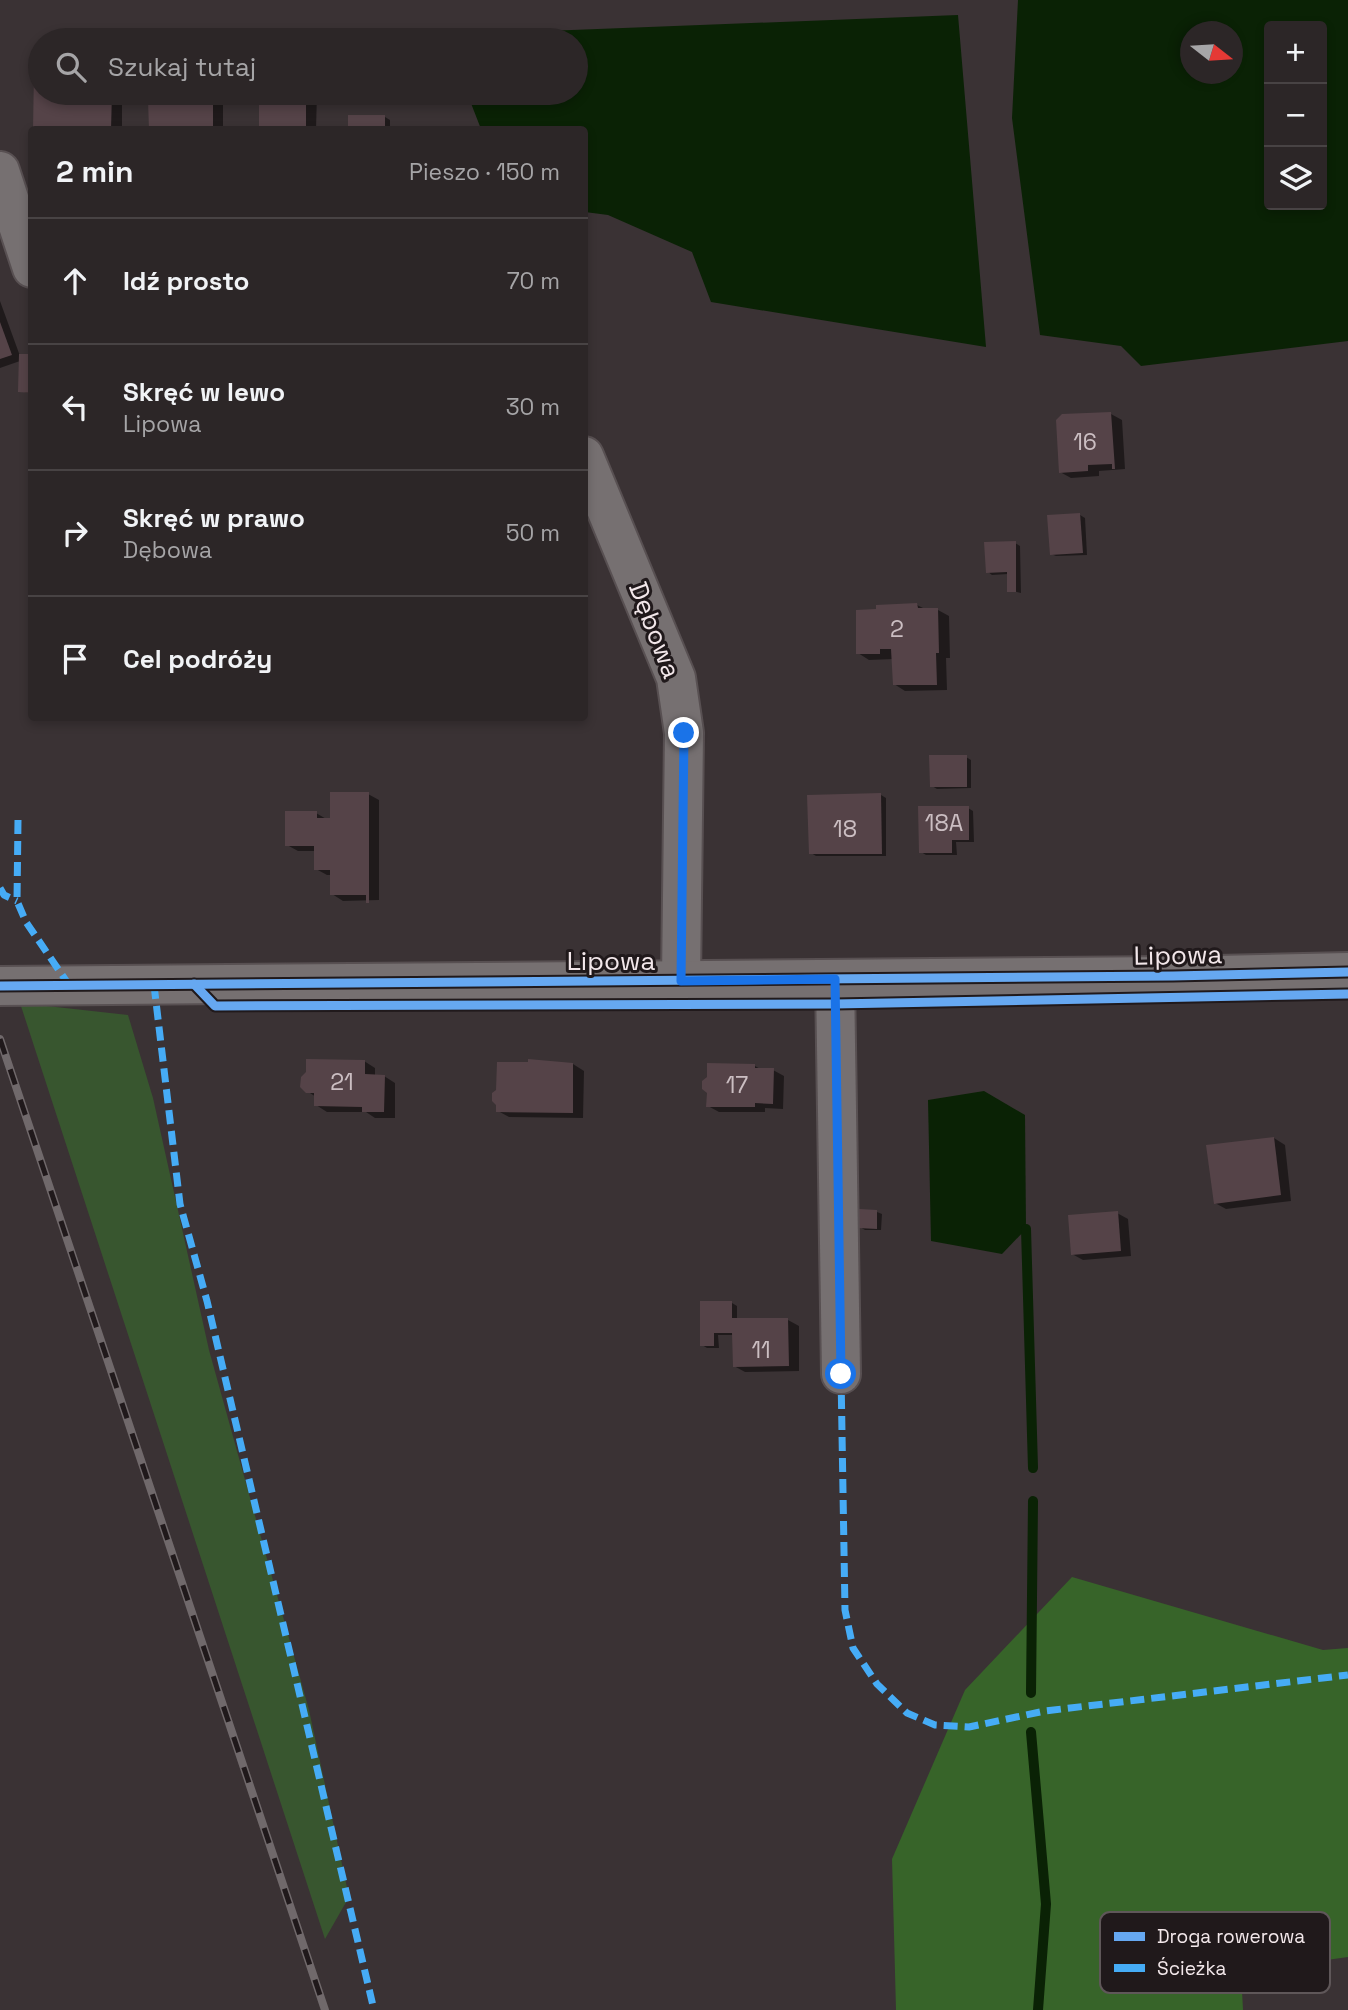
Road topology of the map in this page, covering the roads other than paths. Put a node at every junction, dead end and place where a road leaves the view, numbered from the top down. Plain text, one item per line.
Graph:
1 (0, 171) edge
2 (24, 219) edge
3 (28, 244) edge
4 (588, 466) edge
5 (1348, 972) edge
6 (835, 979) junction
7 (681, 981) junction
8 (0, 986) edge
9 (841, 1374) dead end

1 - 2 street
2 - 3 street
4 - 7 street, Dębowa
5 - 6 street, Lipowa
6 - 7 street, Lipowa
6 - 9 street
7 - 8 street, Lipowa

